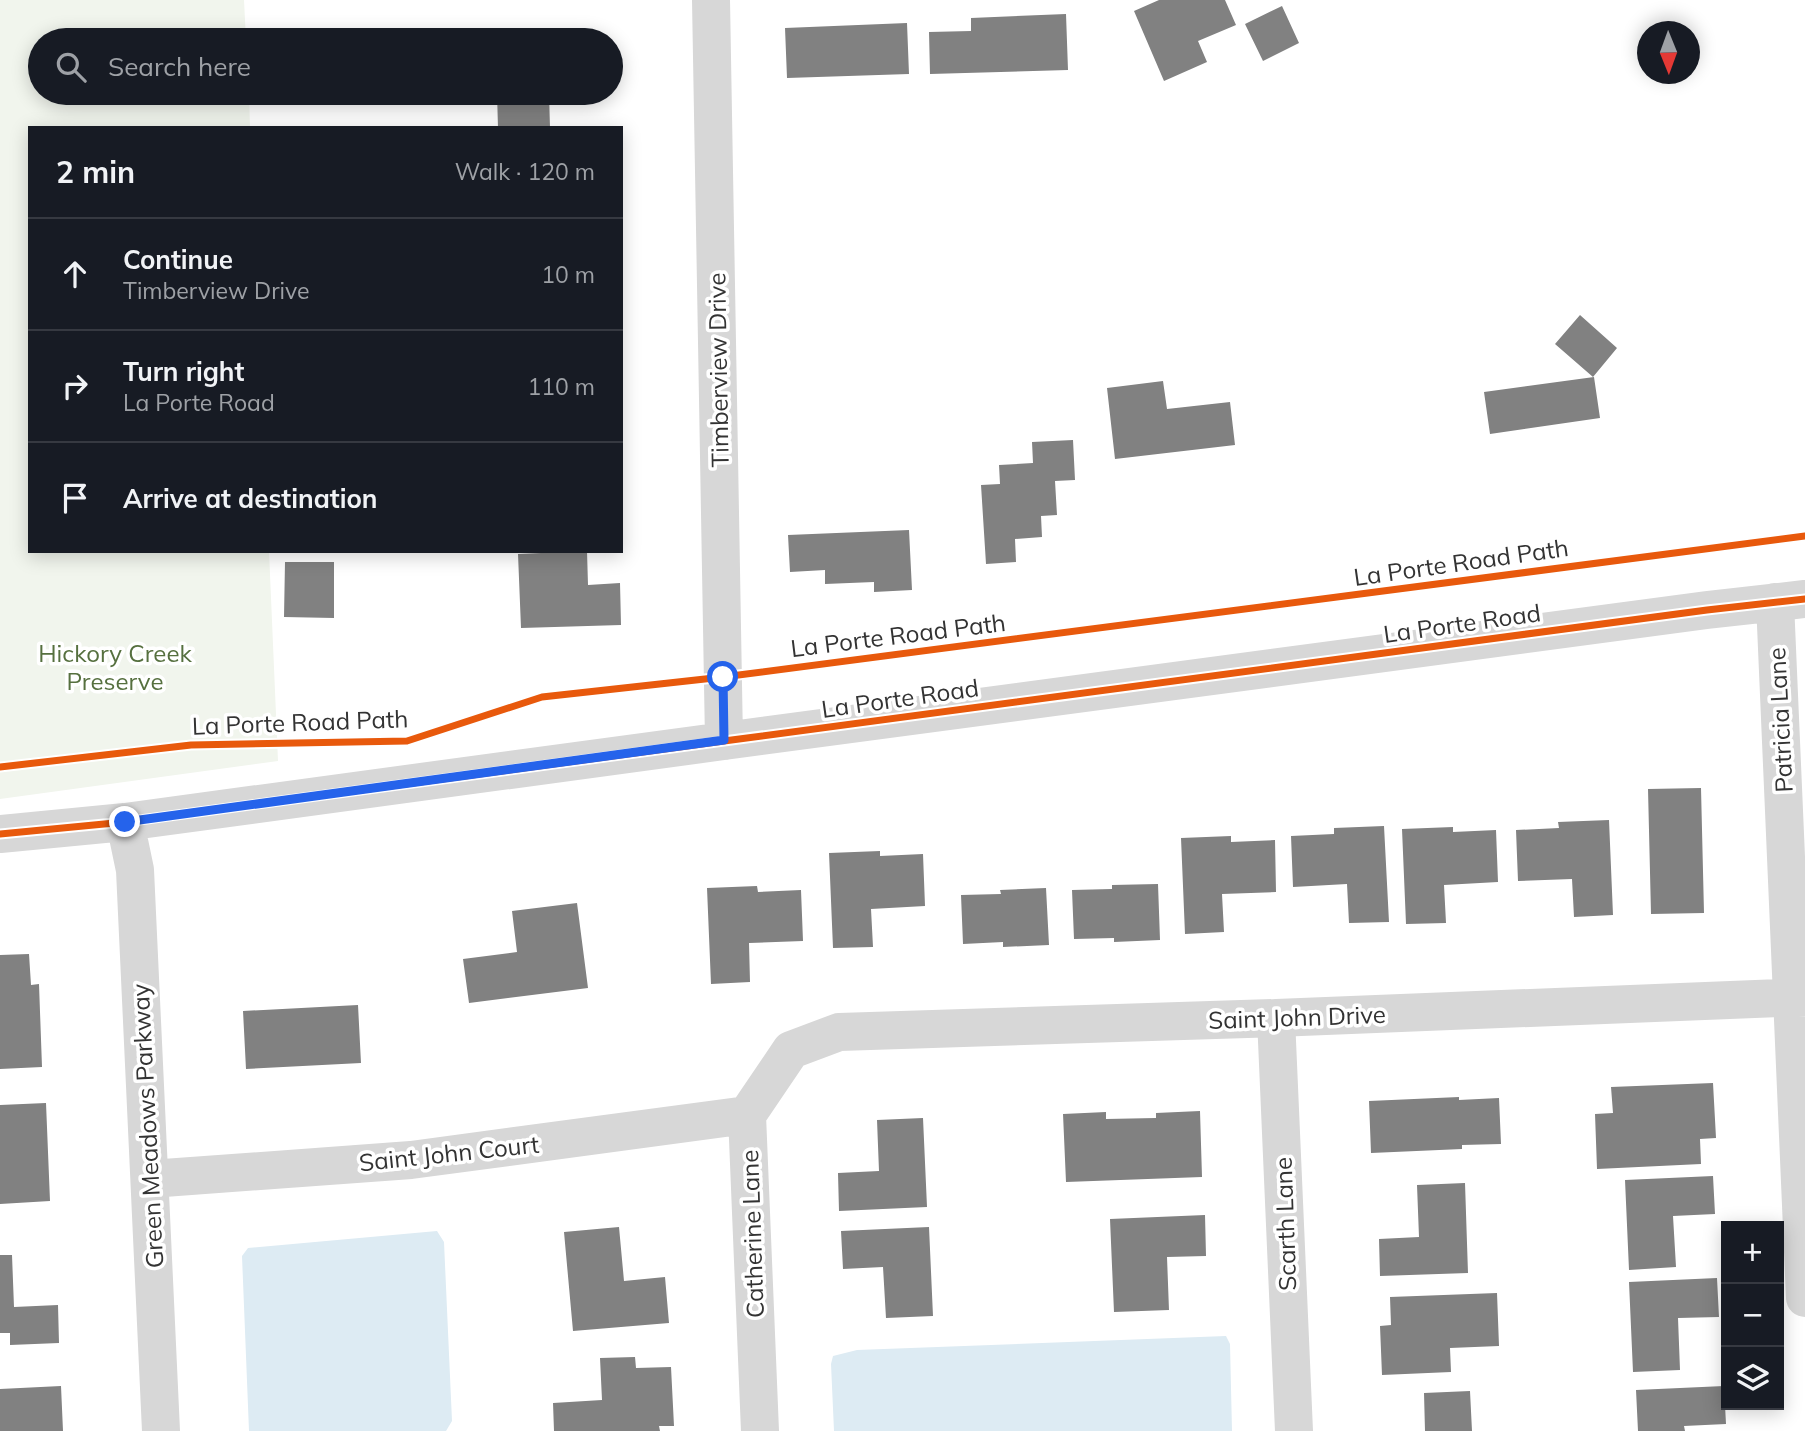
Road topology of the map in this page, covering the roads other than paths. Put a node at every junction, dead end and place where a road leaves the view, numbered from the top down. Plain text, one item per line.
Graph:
1 (711, 0) edge
2 (1790, 600) edge
3 (724, 740) junction
4 (125, 822) junction
5 (0, 834) edge
6 (1799, 997) edge
7 (1276, 1018) junction
8 (792, 1050) joint
9 (747, 1115) junction
10 (150, 1179) junction
11 (1805, 1298) edge
12 (161, 1431) edge
13 (760, 1431) edge
14 (1294, 1431) edge

1 - 3 street, Timberview Drive
2 - 3 street, La Porte Road
2 - 6 street, Patricia Lane
3 - 4 street, La Porte Road
4 - 5 street, La Porte Road
4 - 10 street, Green Meadows Parkway
6 - 7 street, Saint John Drive
6 - 11 street, Patricia Lane
7 - 8 street, Saint John Drive
7 - 14 street, Scarth Lane
8 - 9 street, Catherine Lane
9 - 10 street, Saint John Court
9 - 13 street, Catherine Lane
10 - 12 street, Green Meadows Parkway

